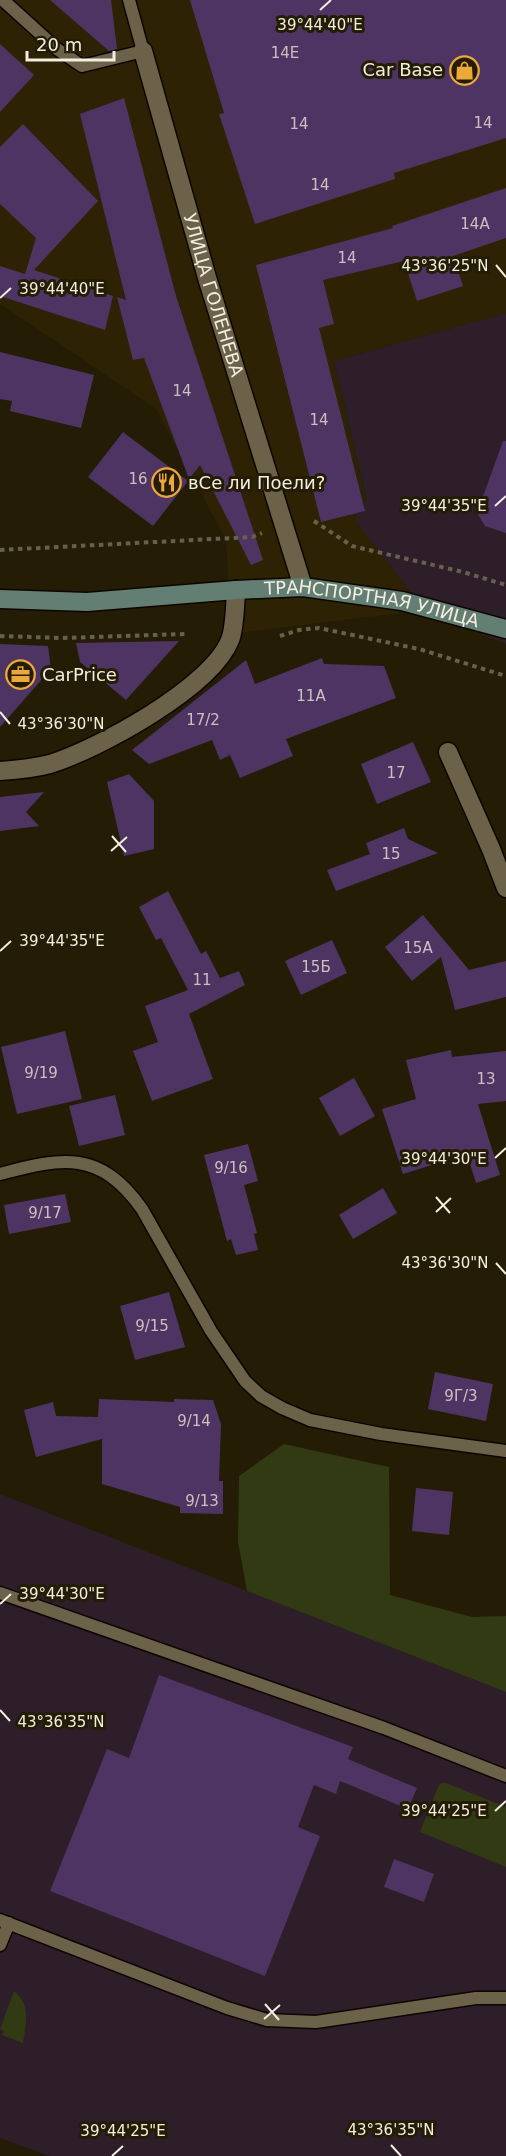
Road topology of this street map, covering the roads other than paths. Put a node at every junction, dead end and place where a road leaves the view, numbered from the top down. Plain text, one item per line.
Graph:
1 (3, 0) edge
2 (129, 0) edge
3 (143, 51) junction
4 (303, 587) junction
5 (236, 590) junction
6 (0, 599) edge
7 (506, 629) edge
8 (447, 752) dead end
9 (0, 771) edge
10 (506, 888) edge
11 (0, 1174) edge
12 (506, 1451) edge
13 (0, 1593) edge
14 (506, 1776) edge
15 (4, 1922) edge
16 (0, 1945) edge
17 (506, 1998) edge

1 - 3 lane
2 - 3 lane, УЛИЦА ГОЛЕНЕВА
3 - 4 street, УЛИЦА ГОЛЕНЕВА
4 - 5 main road, ТРАНСПОРТНАЯ УЛИЦА
4 - 7 main road, ТРАНСПОРТНАЯ УЛИЦА
5 - 6 main road, ТРАНСПОРТНАЯ УЛИЦА
5 - 9 street, ТРАНСПОРТНАЯ УЛИЦА
8 - 10 street
11 - 12 lane
13 - 14 lane
15 - 16 lane
15 - 17 lane

